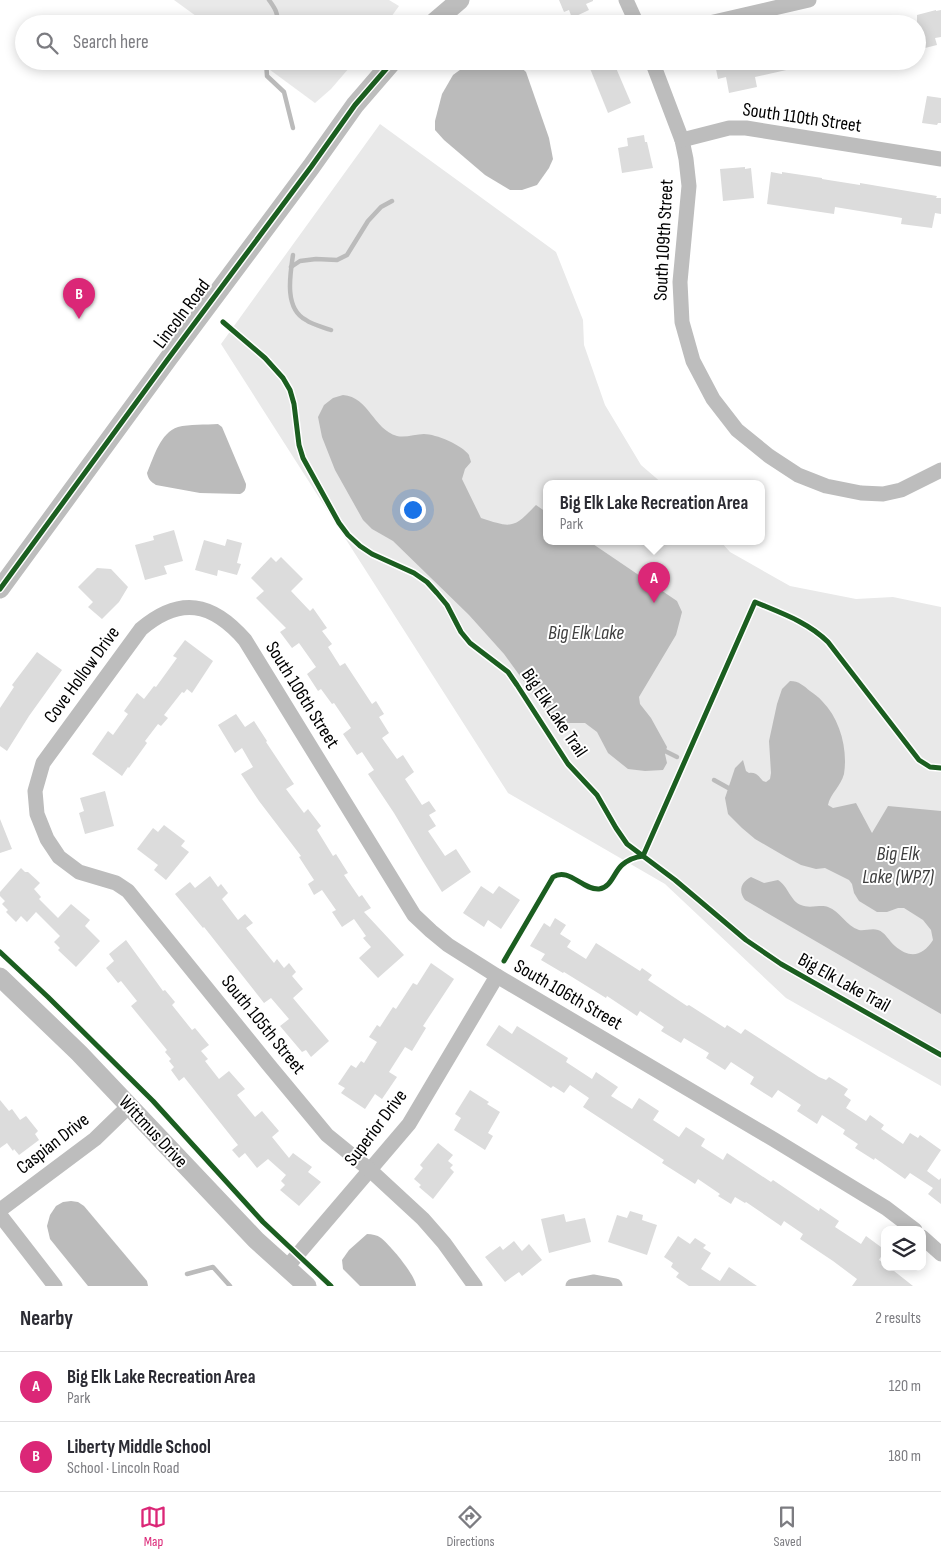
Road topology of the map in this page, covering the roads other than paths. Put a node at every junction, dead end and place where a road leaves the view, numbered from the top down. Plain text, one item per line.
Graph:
1 (460, 0) edge
2 (626, 0) edge
3 (809, 0) edge
4 (442, 15) edge
5 (633, 15) edge
6 (745, 15) edge
7 (385, 70) edge
8 (655, 70) edge
9 (682, 140) junction
10 (941, 159) edge
11 (941, 470) edge
12 (0, 589) edge
13 (185, 607) joint
14 (35, 791) joint
15 (497, 976) junction
16 (0, 977) edge
17 (129, 1106) junction
18 (370, 1170) junction
19 (0, 1210) edge
20 (0, 1215) edge
21 (910, 1226) edge
22 (926, 1241) edge
23 (941, 1254) edge
24 (288, 1268) junction
25 (55, 1286) edge
26 (306, 1286) edge
27 (475, 1286) edge
28 (573, 1286) edge
29 (614, 1286) edge

1 - 4 street
2 - 5 street
3 - 6 street
7 - 12 street, Lincoln Road
8 - 9 street
9 - 10 street, South 110th Street
9 - 11 street, South 109th Street
13 - 14 street, Cove Hollow Drive
13 - 15 street, South 106th Street
14 - 18 street, South 105th Street
15 - 18 street, Superior Drive
15 - 21 street, South 106th Street
16 - 17 street, Wittmus Drive
17 - 19 street, Caspian Drive
17 - 24 street, Wittmus Drive
18 - 24 street, Superior Drive
18 - 27 street, South 105th Street
20 - 25 street
22 - 23 street
24 - 26 street, Wittmus Drive
28 - 29 street

